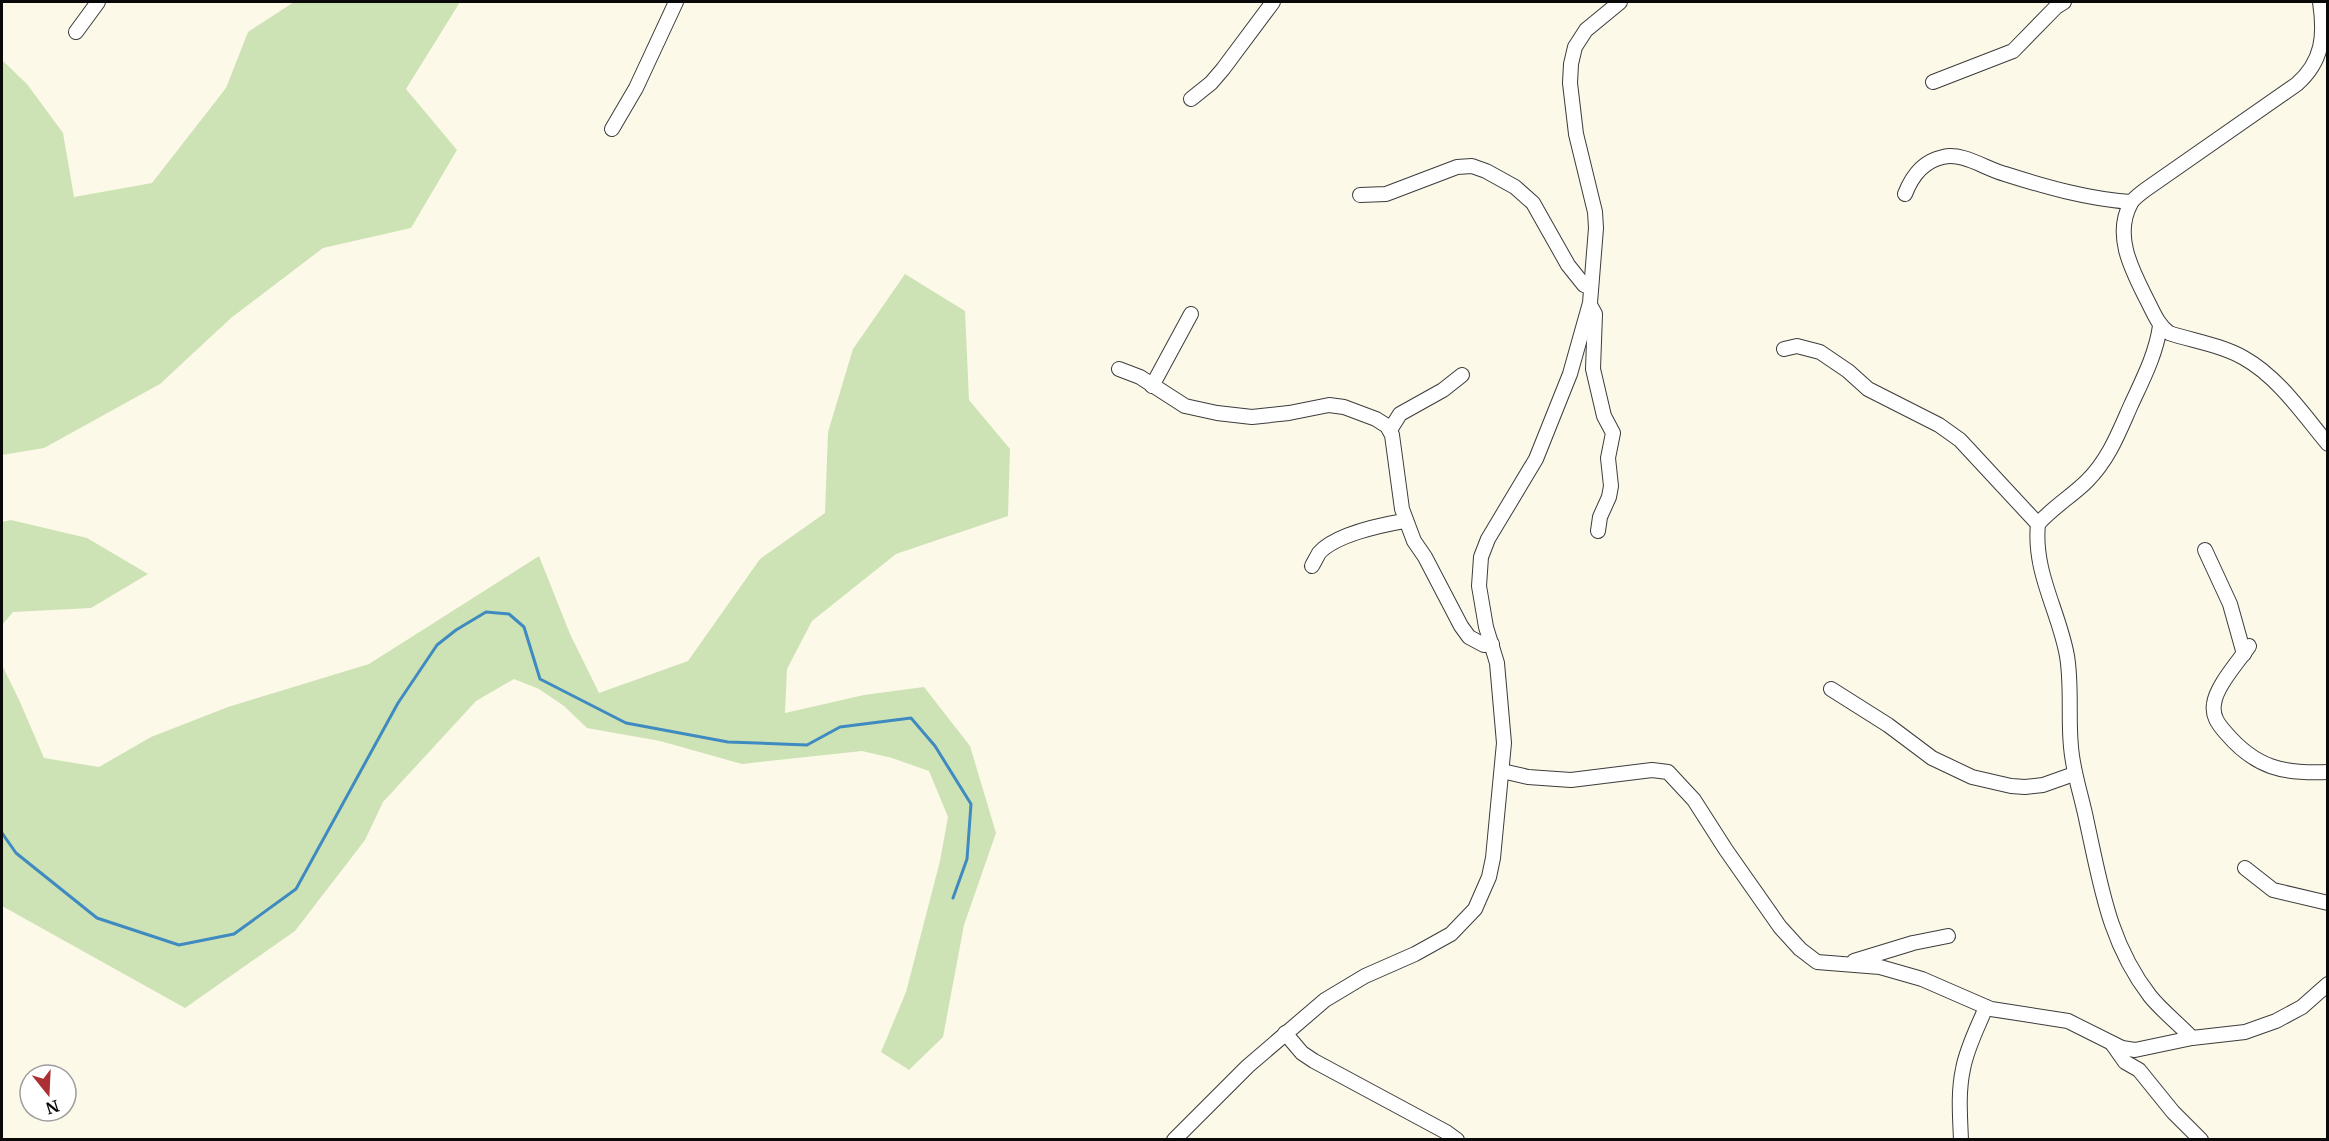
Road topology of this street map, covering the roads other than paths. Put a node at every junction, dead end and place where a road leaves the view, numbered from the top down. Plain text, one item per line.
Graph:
1 (98, 2) edge
2 (676, 2) edge
3 (1273, 2) edge
4 (1620, 2) edge
5 (2064, 2) edge
6 (2320, 2) edge
7 (76, 32) dead end
8 (1933, 82) dead end
9 (1191, 99) dead end
10 (612, 129) dead end
11 (1905, 194) dead end
12 (1360, 195) dead end
13 (2131, 202) junction
14 (1591, 276) junction
15 (1590, 303) junction
16 (1191, 314) dead end
17 (2160, 326) junction
18 (1784, 349) dead end
19 (1119, 369) dead end
20 (1462, 375) dead end
21 (1152, 386) junction
22 (1389, 430) junction
23 (2328, 444) edge
24 (1404, 521) junction
25 (2038, 524) junction
26 (1599, 531) dead end
27 (2205, 550) dead end
28 (1312, 566) dead end
29 (1492, 644) junction
30 (1831, 689) dead end
31 (1502, 771) junction
32 (2328, 772) edge
33 (2074, 774) junction
34 (2245, 868) dead end
35 (2328, 903) edge
36 (1948, 936) dead end
37 (1839, 965) junction
38 (2328, 984) edge
39 (1986, 1007) junction
40 (1285, 1034) junction
41 (2192, 1038) junction
42 (2113, 1046) junction
43 (1174, 1140) edge
44 (1457, 1140) edge
45 (1961, 1140) edge
46 (2201, 1140) edge

1 - 7 street
2 - 10 street
3 - 9 street
4 - 14 street
5 - 8 street
6 - 13 street
11 - 13 street
12 - 14 street
13 - 17 street
14 - 15 street
15 - 26 street
15 - 29 street
16 - 21 street
17 - 23 street
17 - 25 street
18 - 25 street
19 - 21 street
20 - 22 street
21 - 22 street
22 - 24 street
24 - 28 street
24 - 29 street
25 - 33 street
27 - 32 street
29 - 31 street
30 - 33 street
31 - 37 street
31 - 40 street
33 - 41 street
34 - 35 street
36 - 37 street
37 - 39 street
38 - 41 street
39 - 42 street
39 - 45 street
40 - 43 street
40 - 44 street
41 - 42 street
42 - 46 street

